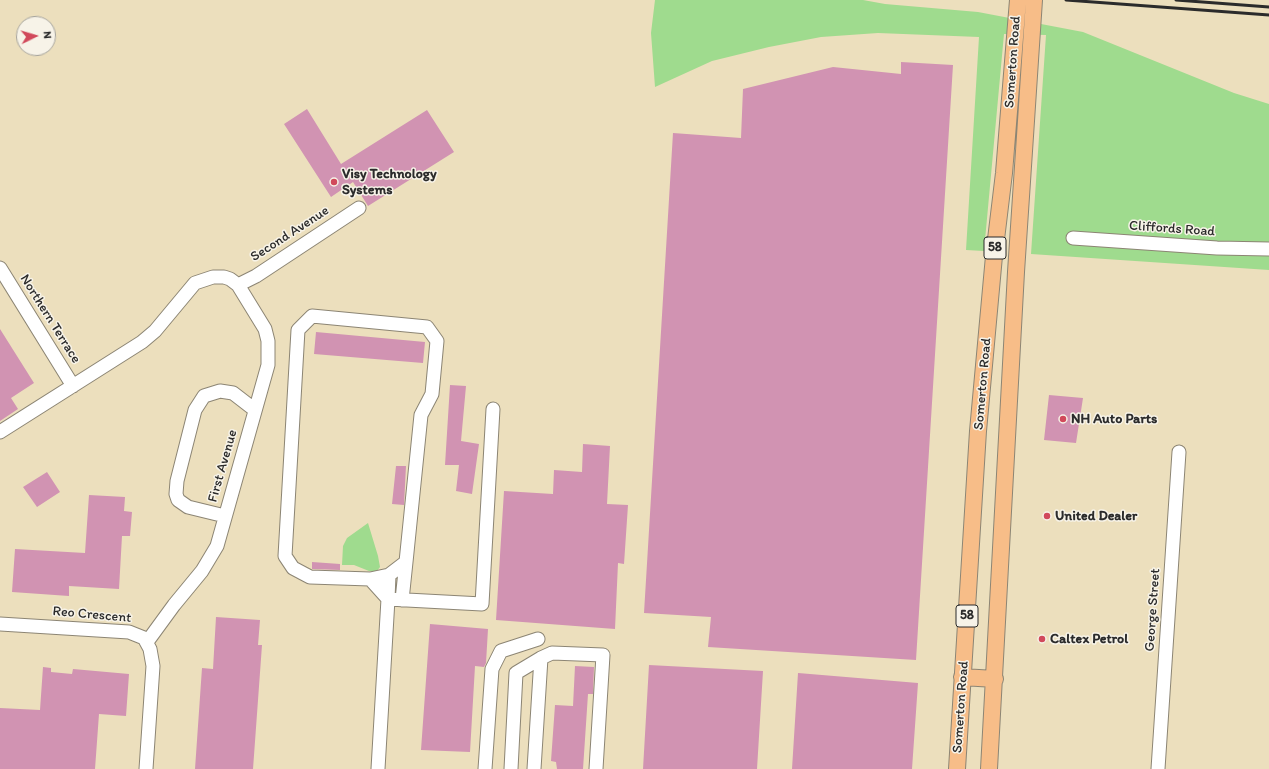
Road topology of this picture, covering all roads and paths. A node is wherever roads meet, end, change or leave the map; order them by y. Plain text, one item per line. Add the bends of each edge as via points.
1 (1018, 0) edge
2 (1034, 0) edge
3 (359, 208) dead end
4 (1073, 238) dead end
5 (1269, 249) edge
6 (0, 268) edge
7 (238, 285) junction
8 (73, 386) junction
9 (493, 409) dead end
10 (256, 410) junction
11 (0, 432) edge
12 (1179, 452) dead end
13 (225, 516) junction
14 (406, 562) junction
15 (389, 575) junction
16 (370, 579) junction
17 (388, 599) junction
18 (402, 600) junction
19 (0, 624) edge
20 (538, 639) dead end
21 (147, 642) junction
22 (541, 658) junction
23 (962, 677) junction
24 (995, 679) junction
25 (146, 769) edge
26 (378, 769) edge
27 (485, 769) edge
28 (511, 769) edge
29 (534, 769) edge
30 (596, 769) edge
31 (957, 769) edge
32 (989, 769) edge
33 (1158, 769) edge

1 - 23 main road, Somerton Road / 58 via 1005,166 978,432
2 - 24 main road, Somerton Road / 58 via 1007,424
3 - 7 street, Second Avenue via 256,276
4 - 5 street, Cliffords Road
6 - 8 street, Northern Terrace
7 - 8 street via 224,277 214,277 195,283 156,331
7 - 10 street, First Avenue via 257,314 268,341 268,365
8 - 11 street
9 - 18 street via 482,604
10 - 13 street, First Avenue
10 - 13 street via 233,393 220,391 204,396 195,410 176,494 178,500 188,507
12 - 33 street, George Street
13 - 21 street, First Avenue via 217,546 210,559
14 - 15 street
14 - 16 street via 421,415 432,394 437,341 427,327 312,316 298,330 285,556 293,568 310,577
14 - 18 street
15 - 16 street
15 - 17 street
16 - 17 street
17 - 18 street
17 - 26 street
19 - 21 street, Reo Crescent via 129,632 138,634
20 - 27 street via 501,650 492,669
21 - 25 street via 153,666
22 - 28 street via 516,673
22 - 29 street
22 - 30 street via 552,653 603,656
23 - 24 main road
23 - 31 main road, Somerton Road / 58
24 - 32 main road, Somerton Road / 58

